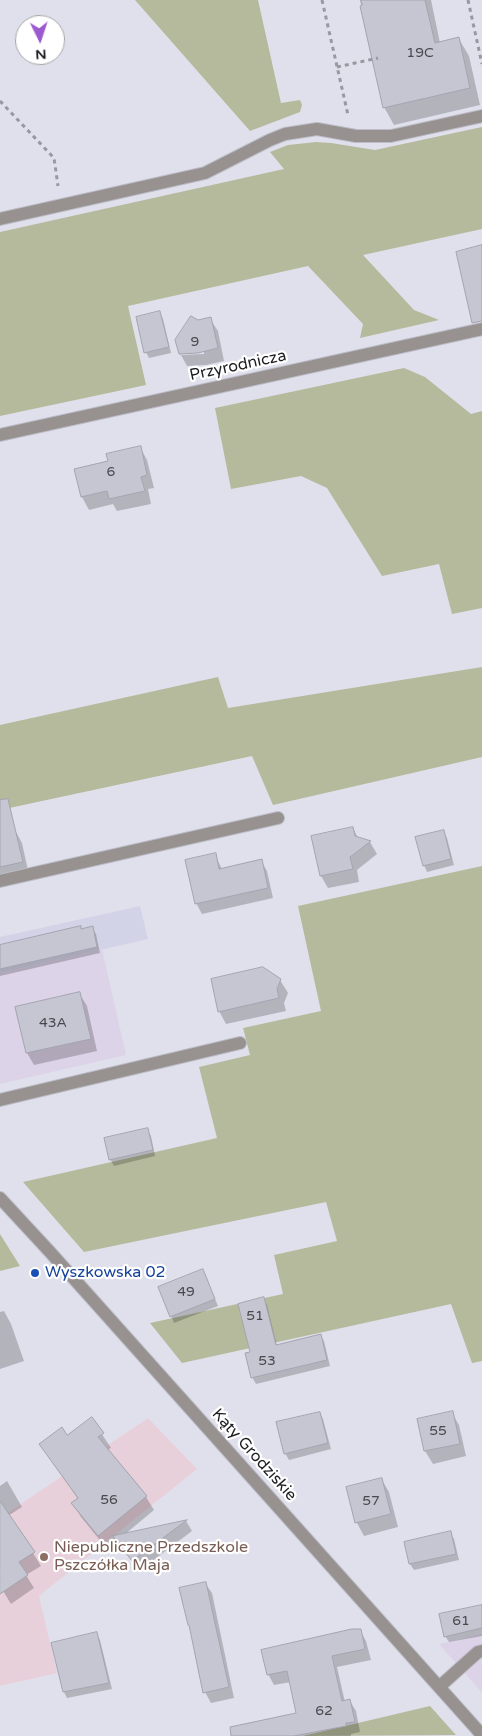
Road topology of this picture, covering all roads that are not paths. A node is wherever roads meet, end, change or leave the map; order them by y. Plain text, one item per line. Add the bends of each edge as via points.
1 (482, 116) edge
2 (0, 219) edge
3 (482, 329) edge
4 (0, 435) edge
5 (278, 818) dead end
6 (0, 881) edge
7 (240, 1043) dead end
8 (0, 1100) edge
9 (0, 1198) edge
10 (482, 1651) edge
11 (439, 1687) junction
12 (482, 1735) edge

1 - 2 street via 391,136 356,136 317,129 285,134 205,173
3 - 4 street, Przyrodnicza
5 - 6 street
7 - 8 street
9 - 11 street, Kąty Grodziskie
10 - 11 street
11 - 12 street, Kąty Grodziskie

